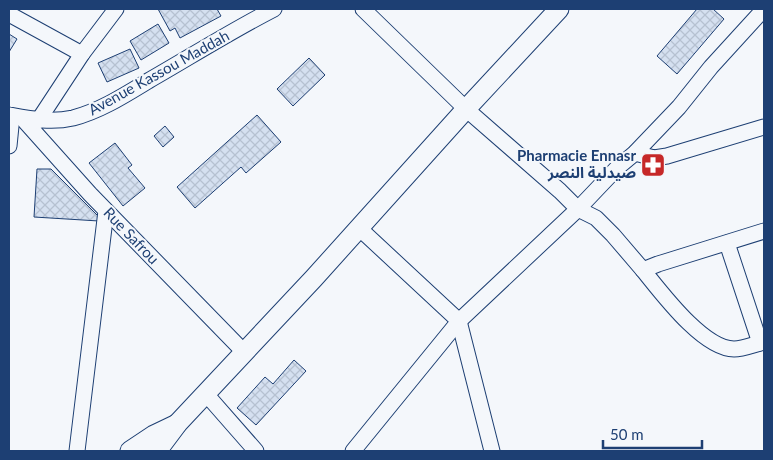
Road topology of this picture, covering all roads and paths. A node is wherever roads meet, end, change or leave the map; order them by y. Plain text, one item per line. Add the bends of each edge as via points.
1 (116, 9) edge
2 (274, 9) edge
3 (363, 9) edge
4 (559, 9) edge
5 (764, 9) edge
6 (9, 14) edge
7 (82, 54) junction
8 (466, 109) junction
9 (14, 116) edge
10 (38, 121) junction
11 (764, 128) edge
12 (9, 146) edge
13 (635, 154) junction
14 (578, 209) junction
15 (106, 211) junction
16 (359, 228) junction
17 (764, 231) edge
18 (727, 242) junction
19 (643, 270) junction
20 (459, 321) junction
21 (762, 342) edge
22 (244, 352) junction
23 (206, 394) junction
24 (178, 423) junction
25 (77, 451) edge
26 (130, 451) edge
27 (156, 451) edge
28 (256, 451) edge
29 (353, 451) edge
30 (492, 451) edge

1 - 7 street
2 - 10 street, Avenue Kassou Maddah via 106,105 73,118
3 - 8 street
4 - 8 main road
5 - 13 street
6 - 7 street
7 - 10 street
8 - 14 street
8 - 16 main road
9 - 10 street, Avenue Kassou Maddah
9 - 12 street
9 - 15 street, Rue Safrou
11 - 13 street via 668,156 654,158
13 - 14 street
14 - 19 street via 596,218
14 - 20 street
15 - 22 street, Rue Safrou
15 - 25 street
16 - 20 street
16 - 22 main road
17 - 18 street
18 - 19 street
18 - 21 street
19 - 21 street via 706,338 734,349
20 - 29 street
20 - 30 street
22 - 23 main road
23 - 24 main road
23 - 28 street
24 - 26 main road
24 - 27 main road

